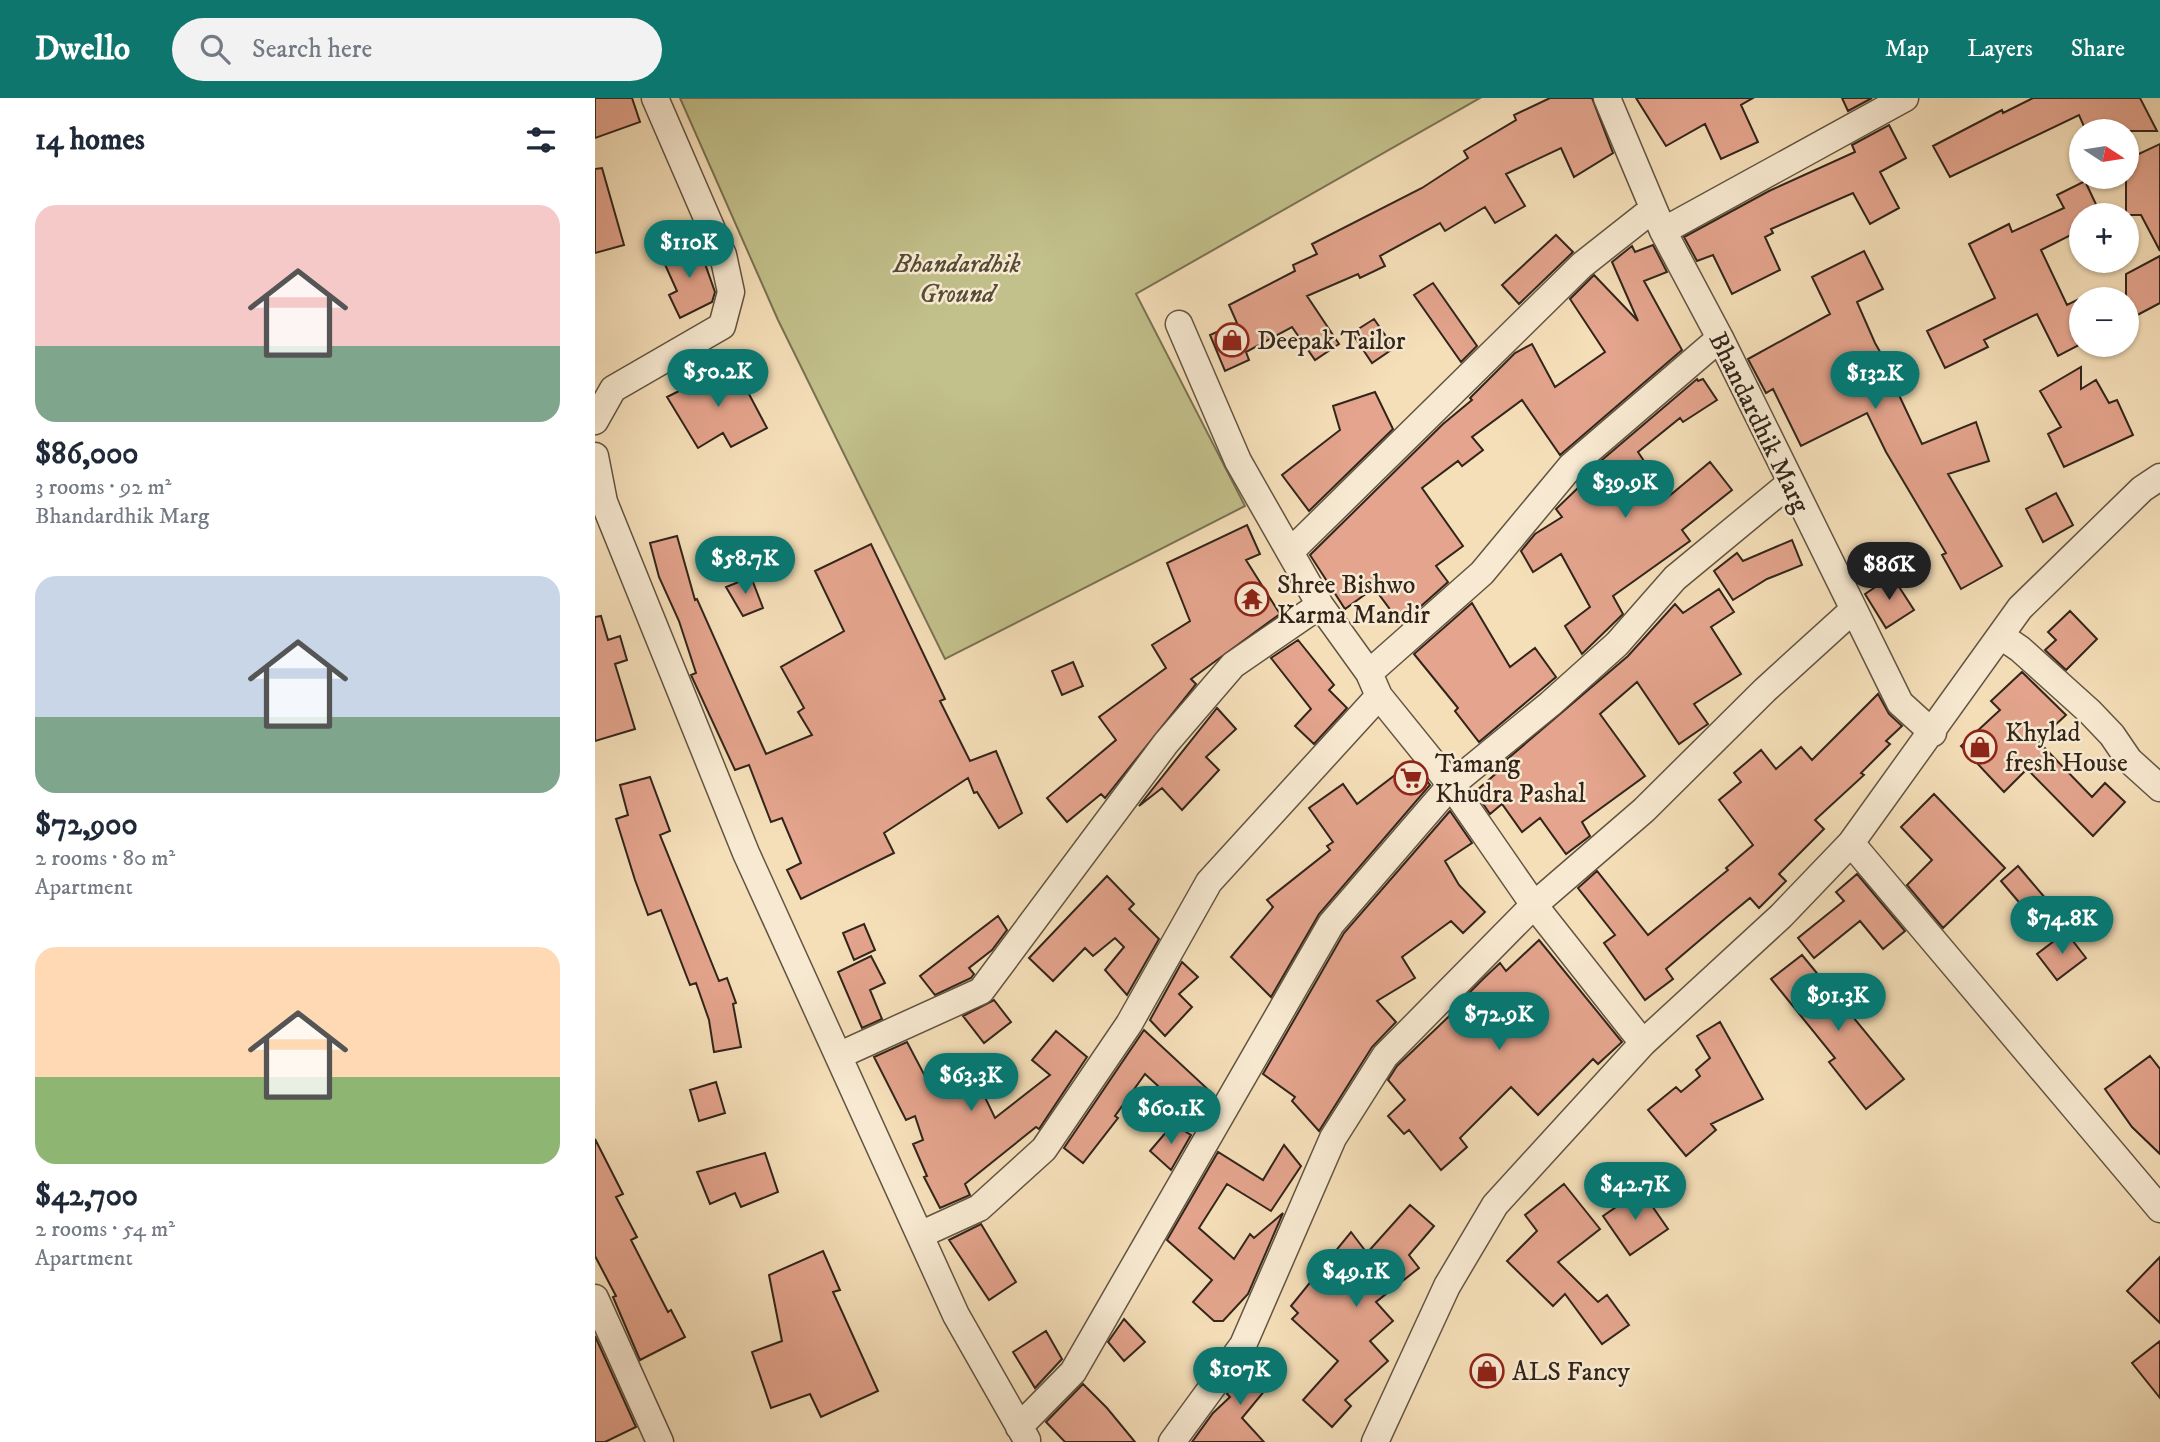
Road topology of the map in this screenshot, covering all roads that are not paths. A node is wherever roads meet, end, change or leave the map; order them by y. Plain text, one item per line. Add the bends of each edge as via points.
1 (655, 98) edge
2 (1607, 98) edge
3 (1905, 98) edge
4 (1658, 220) junction
5 (1179, 324) dead end
6 (1720, 338) junction
7 (595, 421) edge
8 (595, 456) edge
9 (2160, 477) edge
10 (1790, 483) junction
11 (1290, 552) junction
12 (1320, 605) junction
13 (1853, 610) junction
14 (2001, 636) junction
15 (1374, 685) junction
16 (1933, 733) junction
17 (1451, 785) junction
18 (2160, 788) edge
19 (1851, 843) junction
20 (1534, 905) junction
21 (1643, 1043) junction
22 (840, 1055) junction
23 (2160, 1209) edge
24 (922, 1234) junction
25 (595, 1298) edge
26 (1023, 1434) edge
27 (660, 1442) edge
28 (1172, 1442) edge
29 (1375, 1442) edge

1 - 7 street via 723,255 731,292 722,326 613,389
2 - 4 street, Bhandardhik Marg
3 - 4 street
4 - 6 street, Bhandardhik Marg
4 - 11 street via 1582,265
5 - 11 street via 1238,461
6 - 10 street, Bhandardhik Marg
6 - 15 street via 1571,466 1482,573
8 - 22 street via 604,502 746,853
9 - 14 street via 2029,599
10 - 13 street, Bhandardhik Marg
10 - 17 street via 1675,578 1617,644
11 - 12 street
12 - 15 street
12 - 22 street via 1233,665 1166,743 981,992
13 - 16 street, Bhandardhik Marg via 1900,703
13 - 20 street via 1644,810
14 - 16 street
14 - 18 street via 2090,712 2129,760
15 - 17 street
15 - 24 street via 1209,881 1129,1024 1044,1149 979,1208
16 - 19 street
17 - 20 street
17 - 26 street via 1331,924 1073,1372
19 - 21 street via 1781,916
19 - 23 street
20 - 21 street
20 - 28 street via 1385,1056 1333,1138 1243,1345
21 - 29 street via 1495,1205 1447,1286
22 - 24 street
24 - 26 street via 956,1315
25 - 27 street

